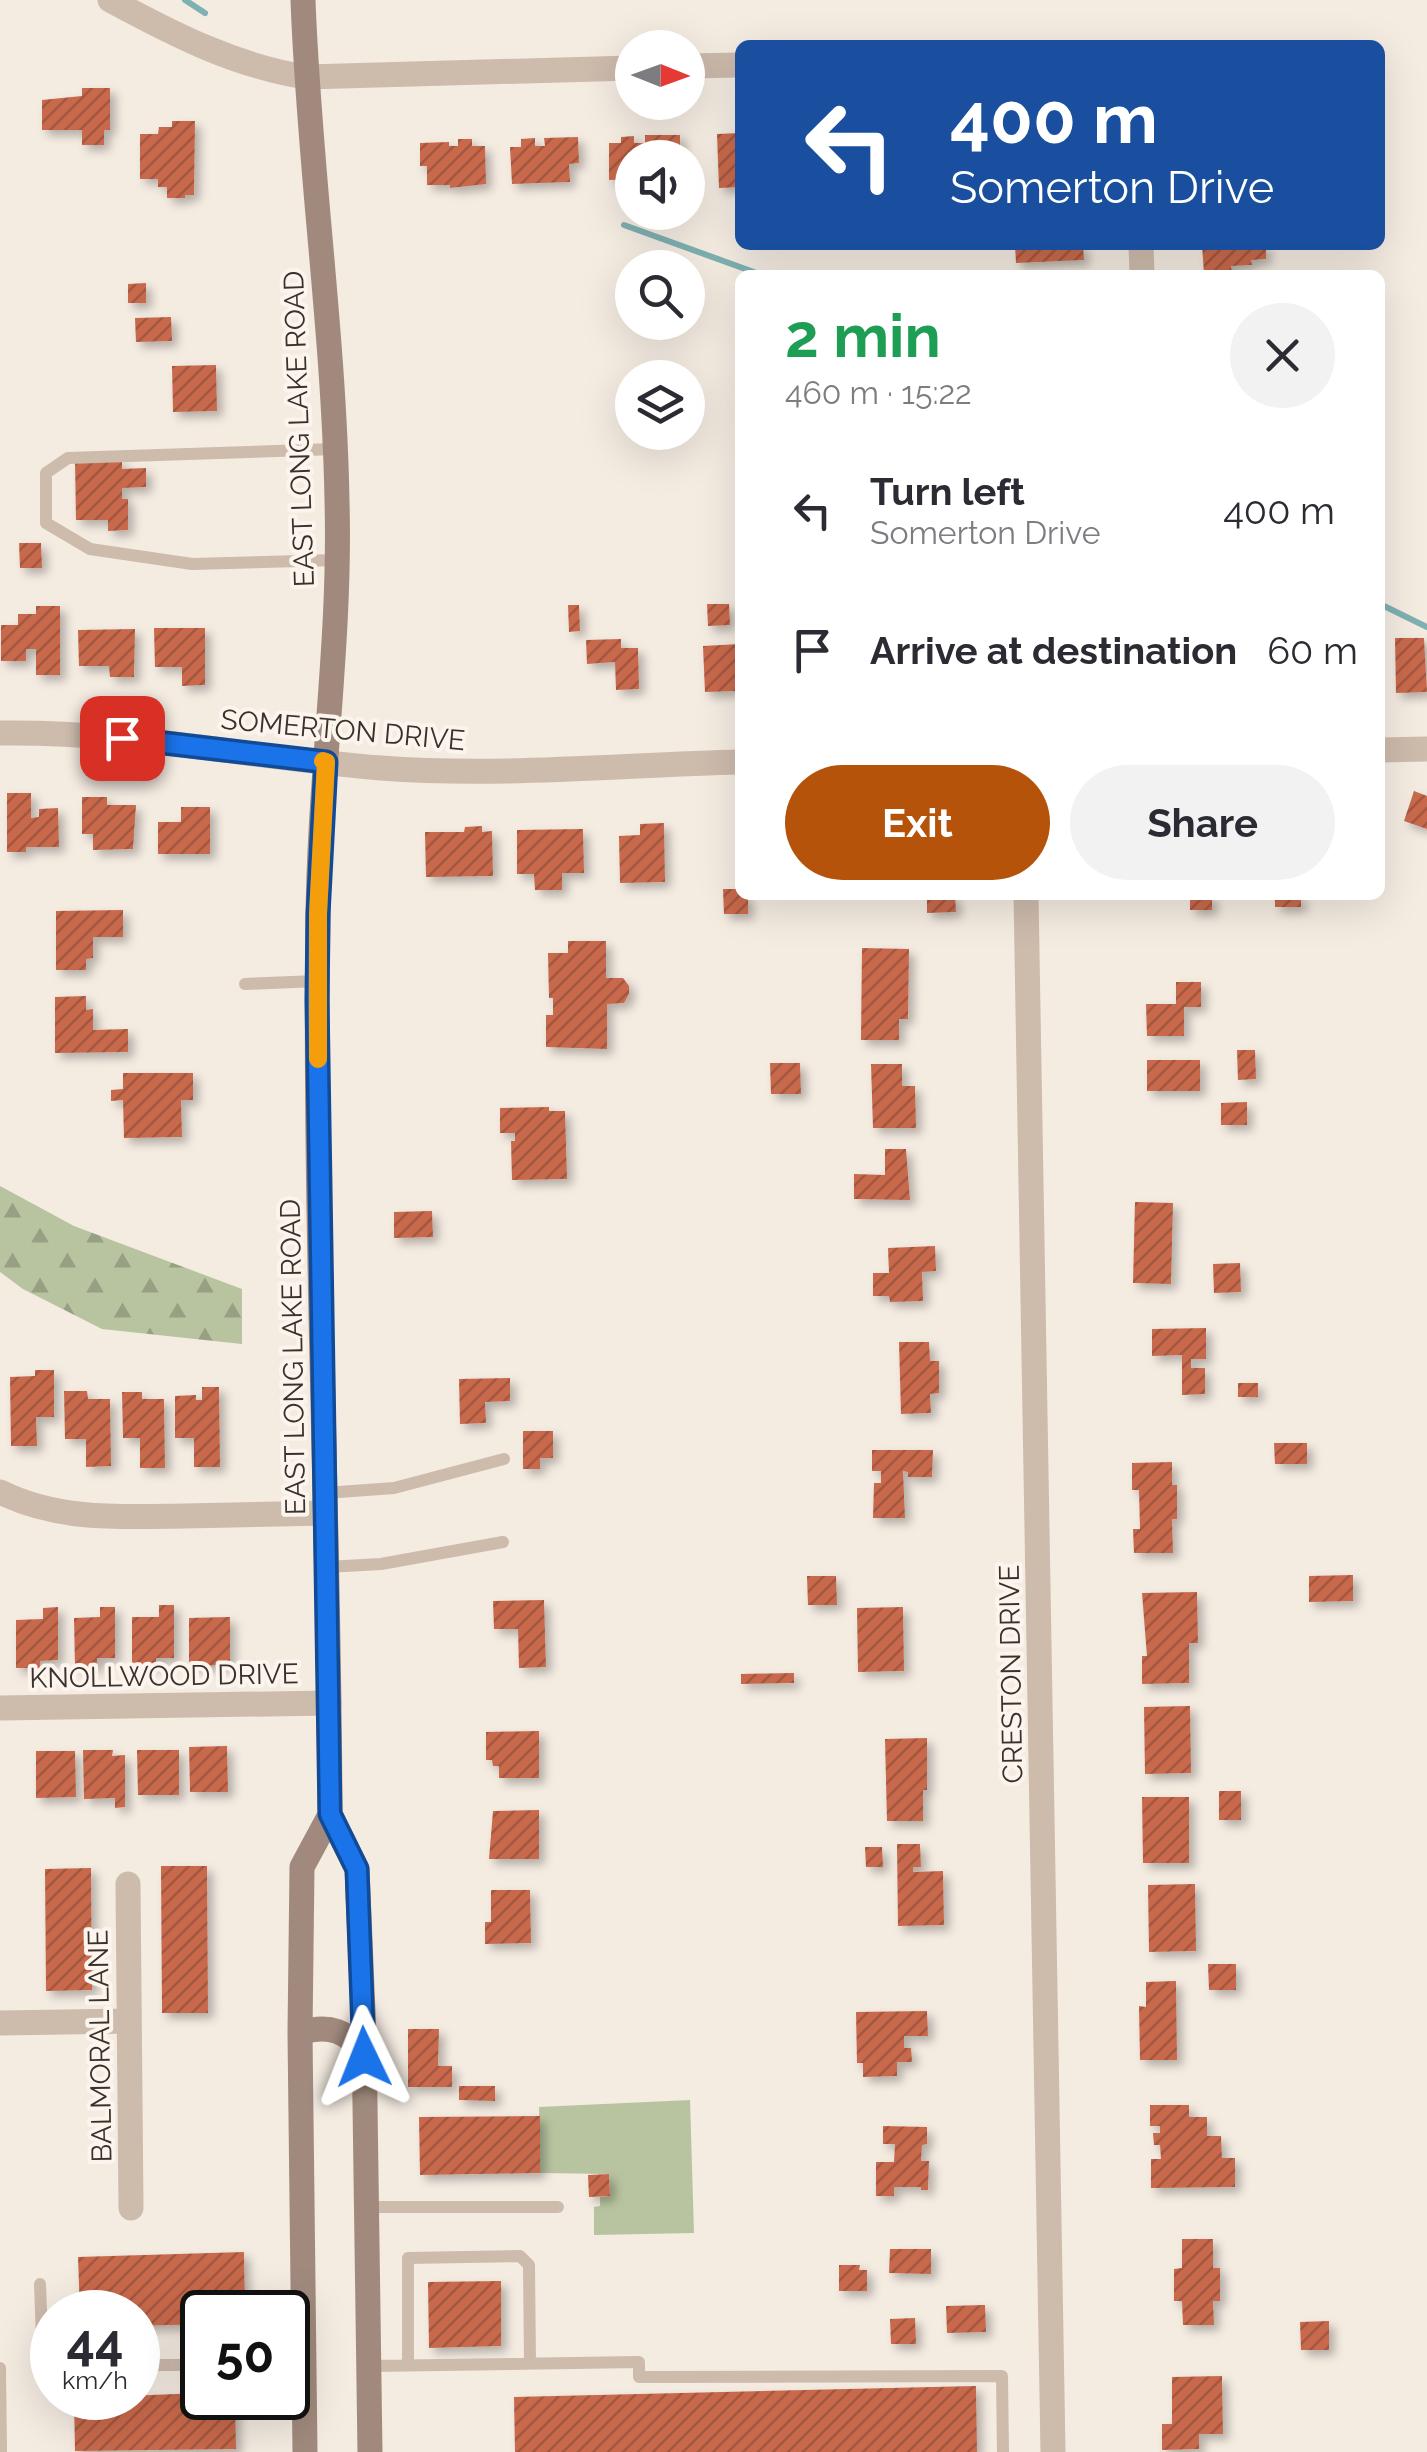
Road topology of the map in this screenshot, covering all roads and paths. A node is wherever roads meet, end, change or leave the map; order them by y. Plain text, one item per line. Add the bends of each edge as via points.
1 (110, 0) edge
2 (303, 0) edge
3 (735, 65) edge
4 (705, 66) edge
5 (615, 69) edge
6 (306, 76) junction
7 (336, 449) junction
8 (337, 560) junction
9 (0, 733) edge
10 (1427, 749) edge
11 (1385, 750) edge
12 (326, 762) junction
13 (735, 762) edge
14 (1026, 900) edge
15 (318, 981) junction
16 (246, 984) dead end
17 (504, 1459) dead end
18 (0, 1492) edge
19 (325, 1503) junction
20 (503, 1542) dead end
21 (326, 1567) junction
22 (329, 1703) junction
23 (0, 1708) edge
24 (330, 1814) junction
25 (128, 1884) dead end
26 (130, 2021) junction
27 (0, 2022) edge
28 (300, 2034) junction
29 (364, 2057) junction
30 (558, 2206) dead end
31 (366, 2207) junction
32 (131, 2208) dead end
33 (40, 2284) dead end
34 (40, 2290) edge
35 (297, 2290) edge
36 (530, 2363) junction
37 (408, 2364) junction
38 (369, 2366) junction
39 (0, 2368) edge
40 (302, 2420) edge
41 (1, 2452) edge
42 (306, 2452) edge
43 (370, 2452) edge
44 (1003, 2452) edge
45 (1053, 2452) edge

1 - 6 street via 237,60
2 - 6 main road, EAST LONG LAKE ROAD
3 - 4 street
5 - 6 street
6 - 7 main road, EAST LONG LAKE ROAD
7 - 8 main road, EAST LONG LAKE ROAD
7 - 8 lane via 68,458 46,474 46,524 90,549 192,564
8 - 12 main road, EAST LONG LAKE ROAD
9 - 12 street, SOMERTON DRIVE via 122,738
10 - 11 street
12 - 13 street, SOMERTON DRIVE via 470,772
12 - 15 main road, EAST LONG LAKE ROAD
14 - 45 street, CRESTON DRIVE
15 - 16 lane
15 - 19 main road, EAST LONG LAKE ROAD
17 - 19 lane
18 - 19 street via 70,1514 110,1517
19 - 21 main road, EAST LONG LAKE ROAD
20 - 21 lane
21 - 22 main road, EAST LONG LAKE ROAD
22 - 23 street, KNOLLWOOD DRIVE
22 - 24 main road, EAST LONG LAKE ROAD
24 - 28 main road, EAST LONG LAKE ROAD via 302,1867
24 - 29 main road, EAST LONG LAKE ROAD via 357,1869
25 - 26 street, BALMORAL LANE
26 - 27 street
26 - 32 street, BALMORAL LANE
28 - 29 main road via 319,2028 341,2032
28 - 35 main road, EAST LONG LAKE ROAD
29 - 31 main road, EAST LONG LAKE ROAD
30 - 31 lane
31 - 38 main road, EAST LONG LAKE ROAD
33 - 34 lane
36 - 37 lane
36 - 37 lane via 529,2265 520,2256 408,2258
36 - 44 lane via 638,2362 639,2377 1002,2376
37 - 38 lane
38 - 43 main road, EAST LONG LAKE ROAD
39 - 41 lane
40 - 42 main road, EAST LONG LAKE ROAD

